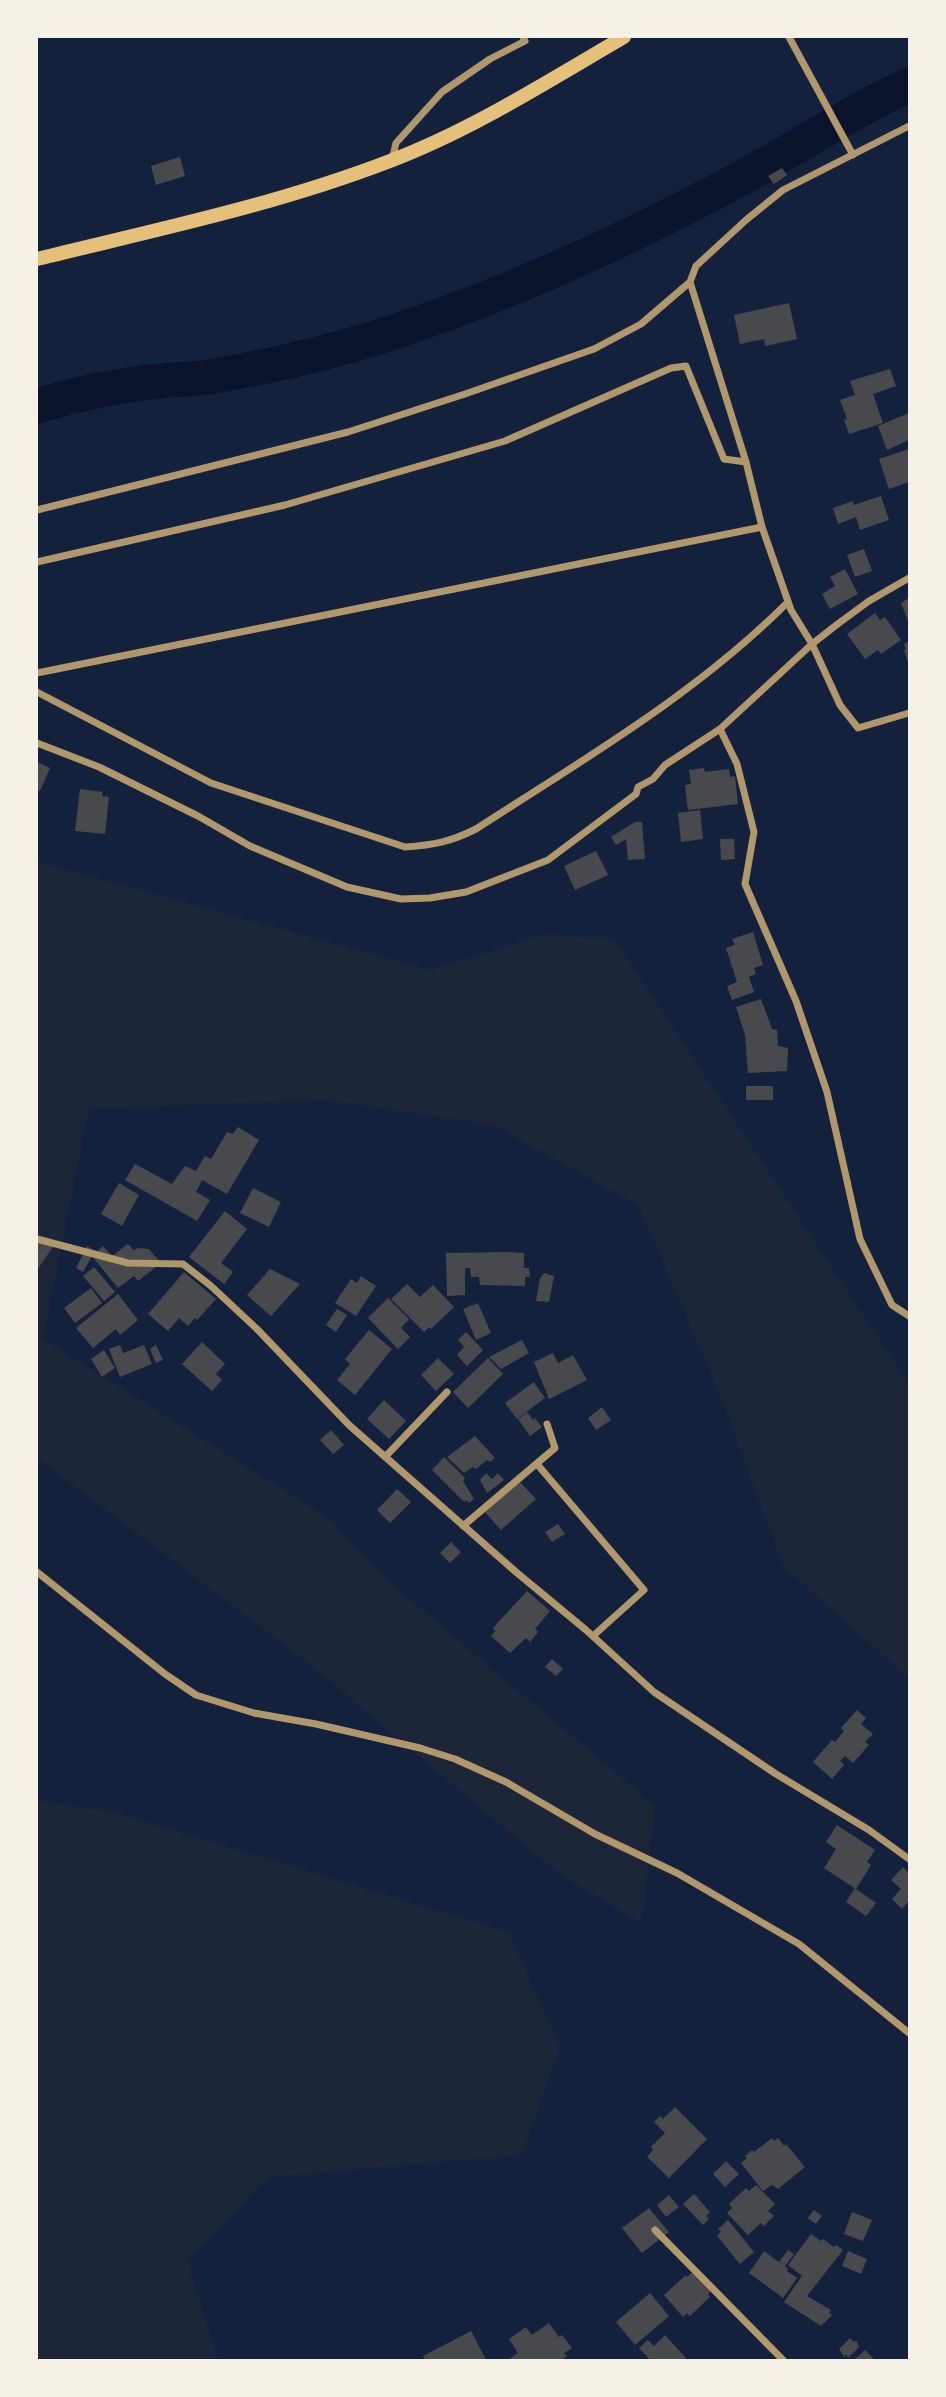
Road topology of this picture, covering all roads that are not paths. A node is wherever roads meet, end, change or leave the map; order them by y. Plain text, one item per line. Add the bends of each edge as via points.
1 (533, 37) edge
2 (624, 37) edge
3 (789, 37) edge
4 (524, 39) edge
5 (909, 126) edge
6 (853, 155) junction
7 (392, 161) junction
8 (37, 259) edge
9 (690, 282) junction
10 (746, 462) junction
11 (37, 510) edge
12 (762, 527) junction
13 (37, 562) edge
14 (909, 578) edge
15 (788, 603) junction
16 (812, 644) junction
17 (37, 673) edge
18 (37, 692) edge
19 (909, 713) edge
20 (720, 729) junction
21 (37, 743) edge
22 (37, 1240) edge
23 (909, 1316) edge
24 (447, 1392) dead end
25 (547, 1424) dead end
26 (385, 1457) junction
27 (537, 1464) junction
28 (463, 1526) junction
29 (37, 1572) edge
30 (593, 1636) junction
31 (909, 1859) edge
32 (909, 2034) edge
33 (655, 2230) dead end
34 (783, 2360) edge

1 - 4 street
2 - 7 main road via 487,117
3 - 6 street
4 - 7 street via 442,92 396,143
5 - 6 street
6 - 9 street via 783,191 696,266
7 - 8 main road via 303,192
9 - 10 street
9 - 11 street via 641,324 594,349 491,385 348,432
10 - 12 street
10 - 13 street via 724,459 685,366 671,368 505,441 285,505
12 - 15 street
12 - 17 street
14 - 16 street
15 - 16 street
15 - 18 street via 688,689 476,829 438,845 405,847 211,783
16 - 19 street via 840,705 858,727
16 - 20 street
20 - 21 street via 665,765 638,787 636,794 548,860 466,892 401,899 347,887 250,846 99,767
20 - 23 street via 737,764 754,832 745,884 796,1001 827,1093 860,1239 892,1306
22 - 26 street via 128,1264 183,1264 239,1312
24 - 26 street
25 - 27 street via 555,1448
26 - 28 street
27 - 28 street
27 - 30 street via 644,1590
28 - 30 street
29 - 32 street via 196,1695 254,1713 420,1748 506,1782 799,1944
30 - 31 street via 654,1692
33 - 34 street

